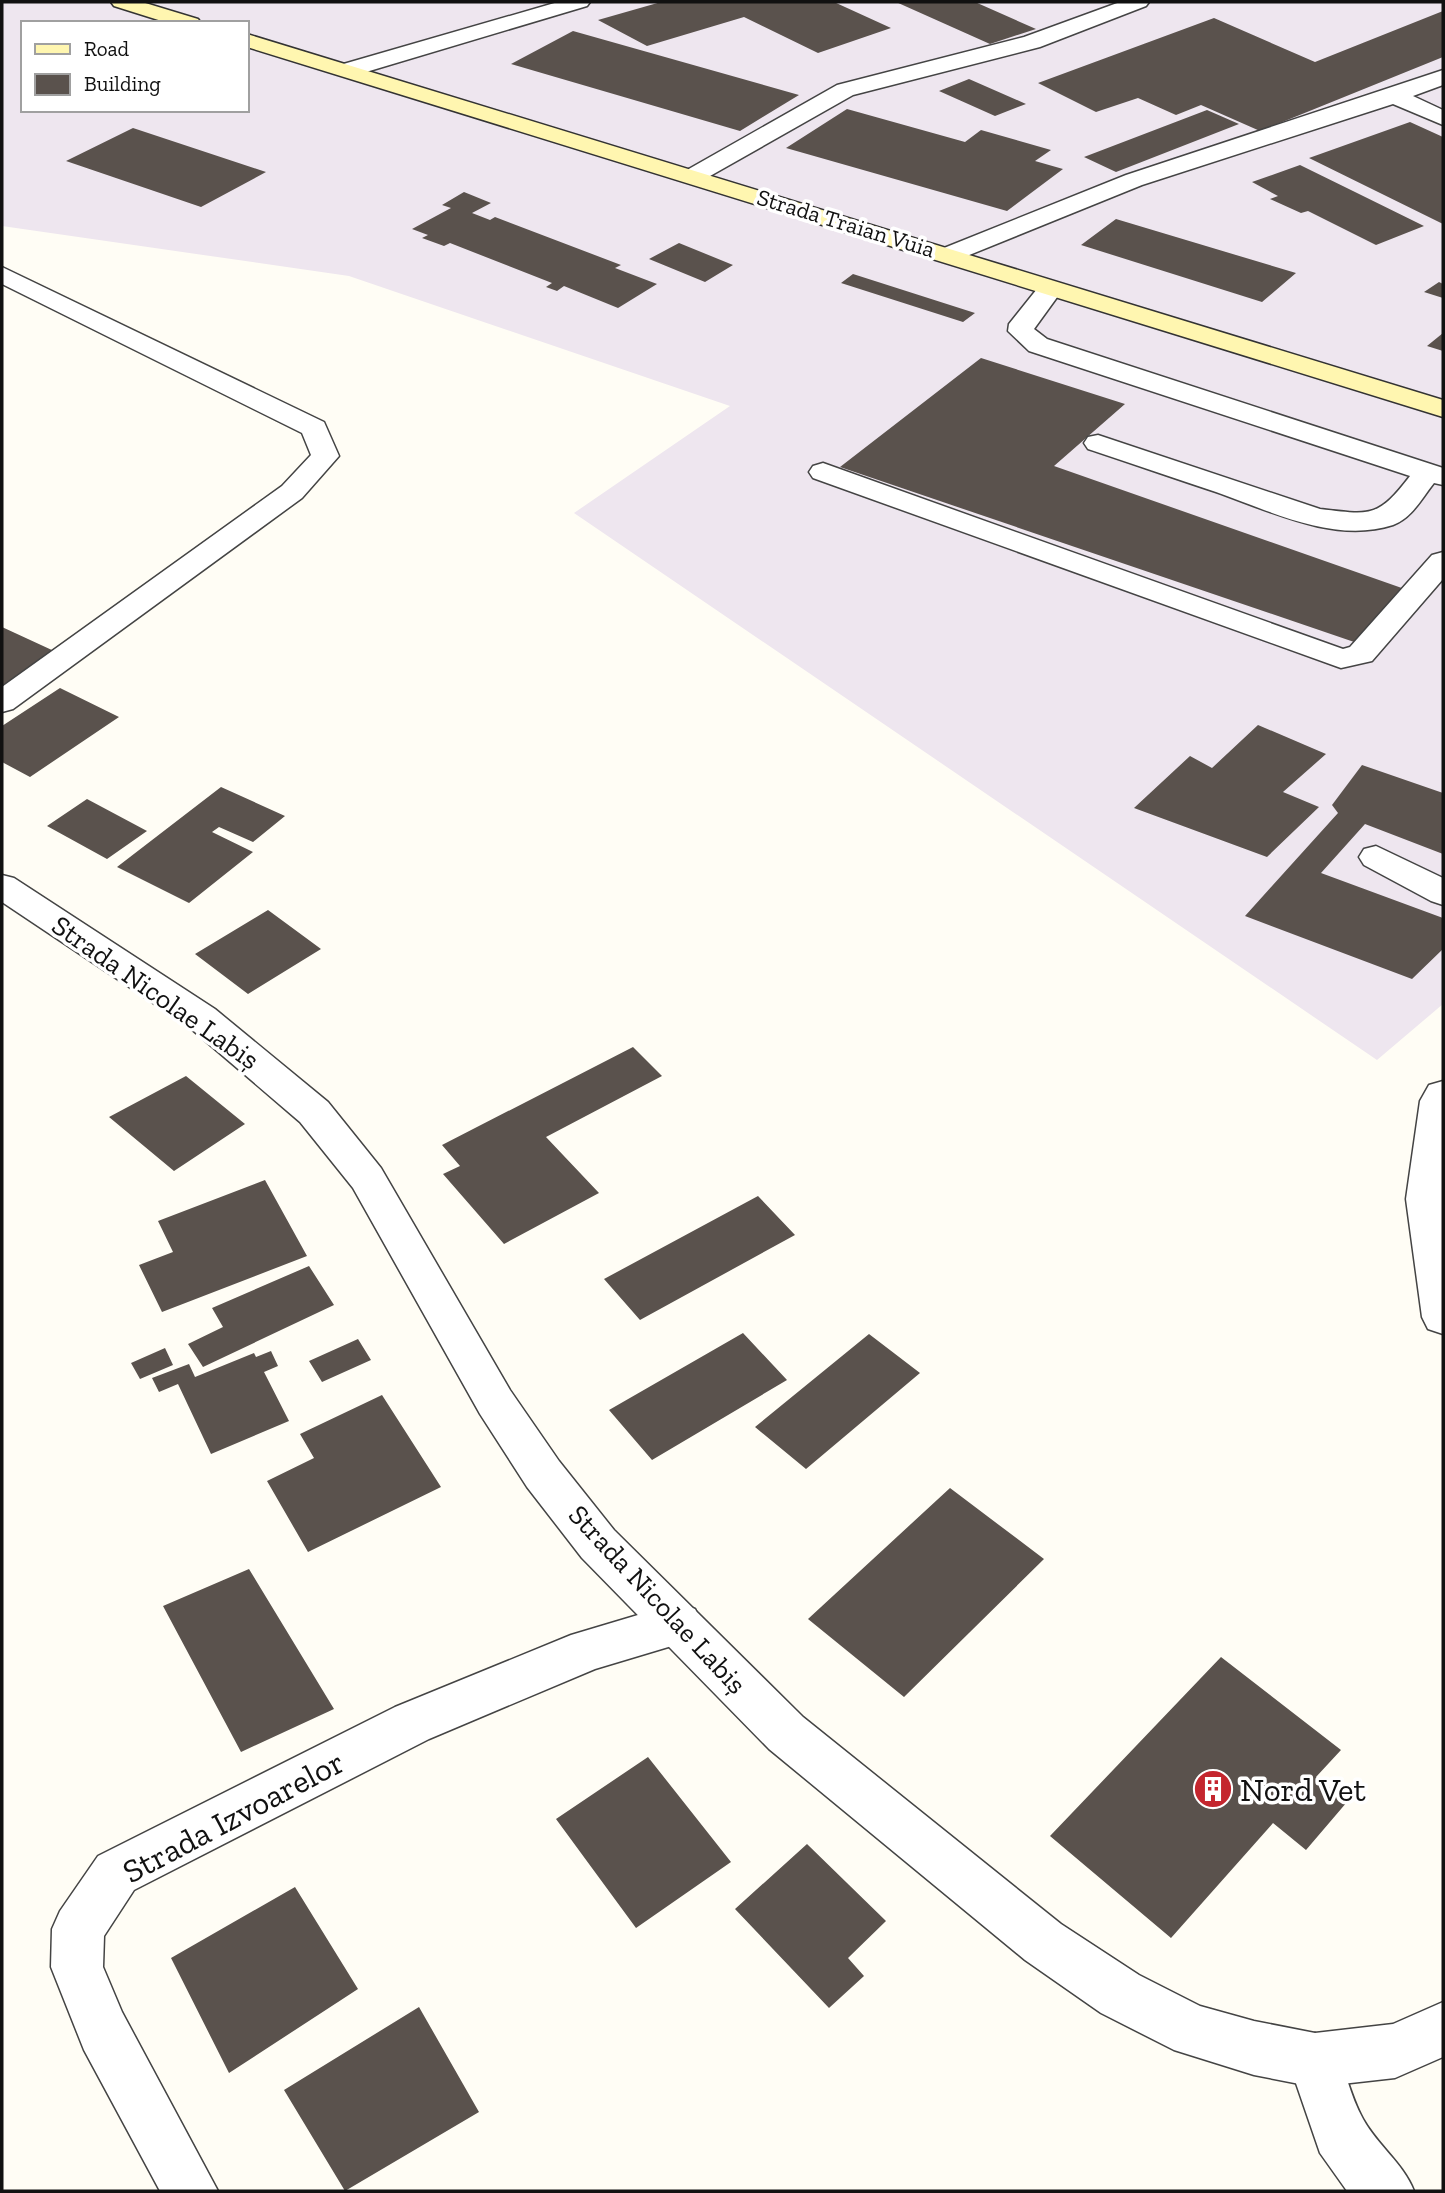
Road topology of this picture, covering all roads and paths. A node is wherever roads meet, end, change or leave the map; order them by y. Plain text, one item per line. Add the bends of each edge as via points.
1 (121, 2) edge
2 (580, 2) edge
3 (1139, 2) edge
4 (184, 21) edge
5 (248, 40) edge
6 (348, 70) junction
7 (1443, 77) edge
8 (1394, 96) junction
9 (1443, 118) edge
10 (695, 175) junction
11 (948, 255) junction
12 (2, 274) edge
13 (1050, 289) junction
14 (1443, 409) edge
15 (1098, 443) dead end
16 (823, 472) dead end
17 (1435, 474) edge
18 (1443, 561) edge
19 (2, 702) edge
20 (1376, 858) dead end
21 (2, 886) edge
22 (1443, 893) edge
23 (1443, 1095) edge
24 (1443, 1317) edge
25 (678, 1624) junction
26 (1443, 2029) edge
27 (1315, 2060) junction
28 (190, 2191) edge
29 (1386, 2191) edge

1 - 4 main road
2 - 6 street
3 - 10 street via 1032,42 845,90
5 - 6 main road, Strada Traian Vuia
6 - 10 main road, Strada Traian Vuia
7 - 8 street
8 - 9 street
8 - 11 street via 1134,180
10 - 11 main road, Strada Traian Vuia
11 - 13 main road, Strada Traian Vuia
12 - 19 street via 314,428 325,456 292,492
13 - 14 main road, Strada Traian Vuia
13 - 17 street via 1022,324 1027,339 1038,345
15 - 17 street via 1316,517 1341,520 1392,514
16 - 18 street via 1341,659 1361,654
20 - 22 street
21 - 25 street, Strada Nicolae Labiș via 202,1018 314,1112 367,1178 495,1402 543,1474 597,1544
23 - 24 street via 1426,1199
25 - 27 street, Strada Nicolae Labiș via 786,1733 1043,1942 1119,1994 1193,2031
25 - 28 street, Strada Izvoarelor via 588,1650 412,1723 116,1873 78,1929 76,1967 103,2031
26 - 27 street, Strada Nicolae Labiș via 1395,2051
27 - 29 street via 1340,2133

